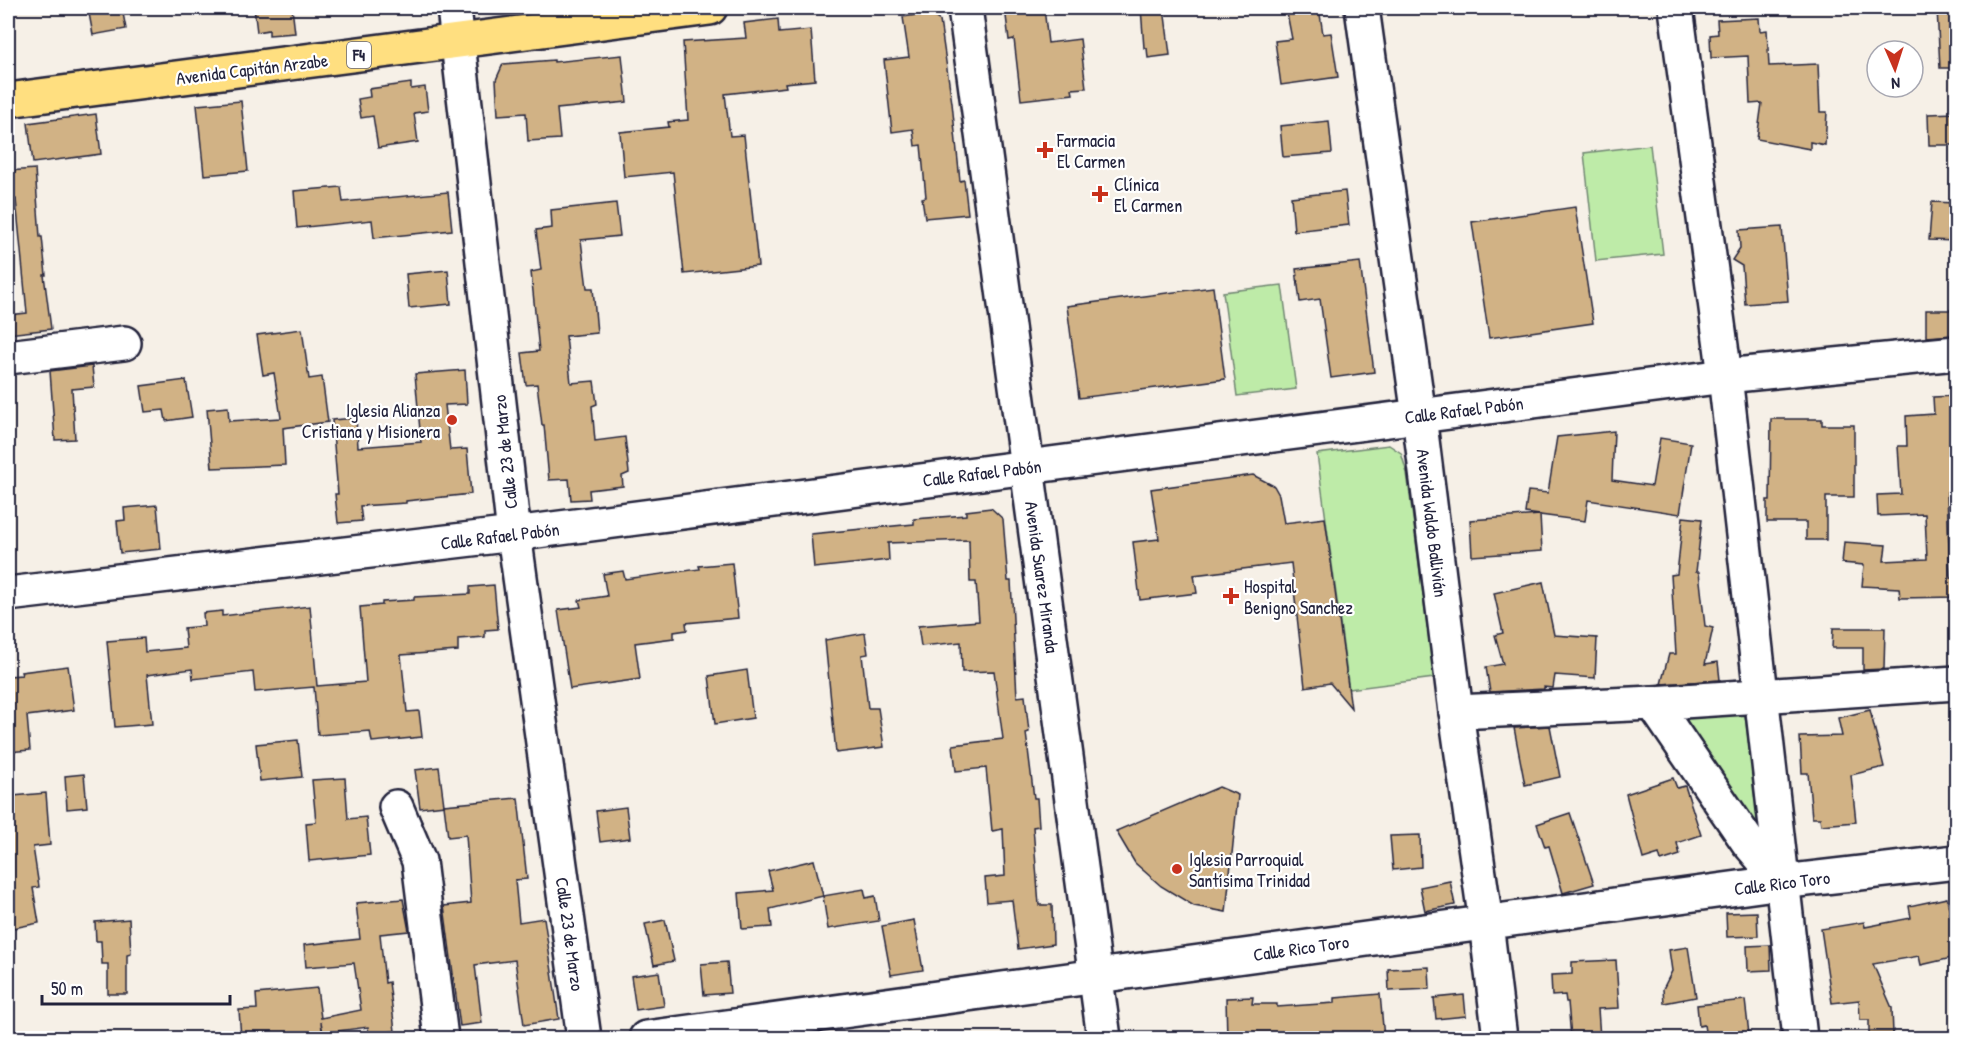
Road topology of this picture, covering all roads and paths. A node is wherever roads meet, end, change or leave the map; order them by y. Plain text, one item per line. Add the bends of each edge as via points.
1 (454, 8) edge
2 (710, 8) edge
3 (965, 8) edge
4 (1362, 8) edge
5 (1676, 8) edge
6 (459, 42) junction
7 (8, 100) edge
8 (124, 343) dead end
9 (1956, 353) edge
10 (8, 357) edge
11 (1725, 376) junction
12 (1419, 416) junction
13 (1027, 467) junction
14 (514, 534) junction
15 (8, 594) edge
16 (1956, 683) edge
17 (1762, 696) junction
18 (1653, 703) junction
19 (1456, 712) junction
20 (396, 807) dead end
21 (1956, 862) edge
22 (1782, 882) junction
23 (1486, 923) junction
24 (1096, 976) junction
25 (441, 1038) edge
26 (584, 1038) edge
27 (646, 1038) edge
28 (1104, 1038) edge
29 (1500, 1038) edge
30 (1800, 1038) edge

1 - 6 street, Calle 23 de Marzo
2 - 6 highway, Avenida Capitán Arzabe / F4
3 - 13 street, Avenida Suarez Miranda
4 - 12 street, Avenida Waldo Ballivián
5 - 11 street
6 - 7 highway, Avenida Capitán Arzabe / F4
6 - 14 street, Calle 23 de Marzo
8 - 10 street
9 - 11 street, Calle Rafael Pabón
11 - 12 street, Calle Rafael Pabón
11 - 17 street
12 - 13 street, Calle Rafael Pabón
12 - 19 street, Avenida Waldo Ballivián
13 - 14 street, Calle Rafael Pabón
13 - 24 street, Avenida Suarez Miranda
14 - 15 street, Calle Rafael Pabón
14 - 26 street, Calle 23 de Marzo
16 - 17 street
17 - 18 street
17 - 22 street
18 - 19 street
18 - 22 street via 1748,842
19 - 23 street, Avenida Waldo Ballivián
20 - 25 street via 419,861
21 - 22 street, Calle Rico Toro
22 - 23 street, Calle Rico Toro
22 - 30 street
23 - 24 street, Calle Rico Toro
23 - 29 street, Avenida Waldo Ballivián
24 - 27 street, Calle Rico Toro
24 - 28 street, Avenida Suarez Miranda

